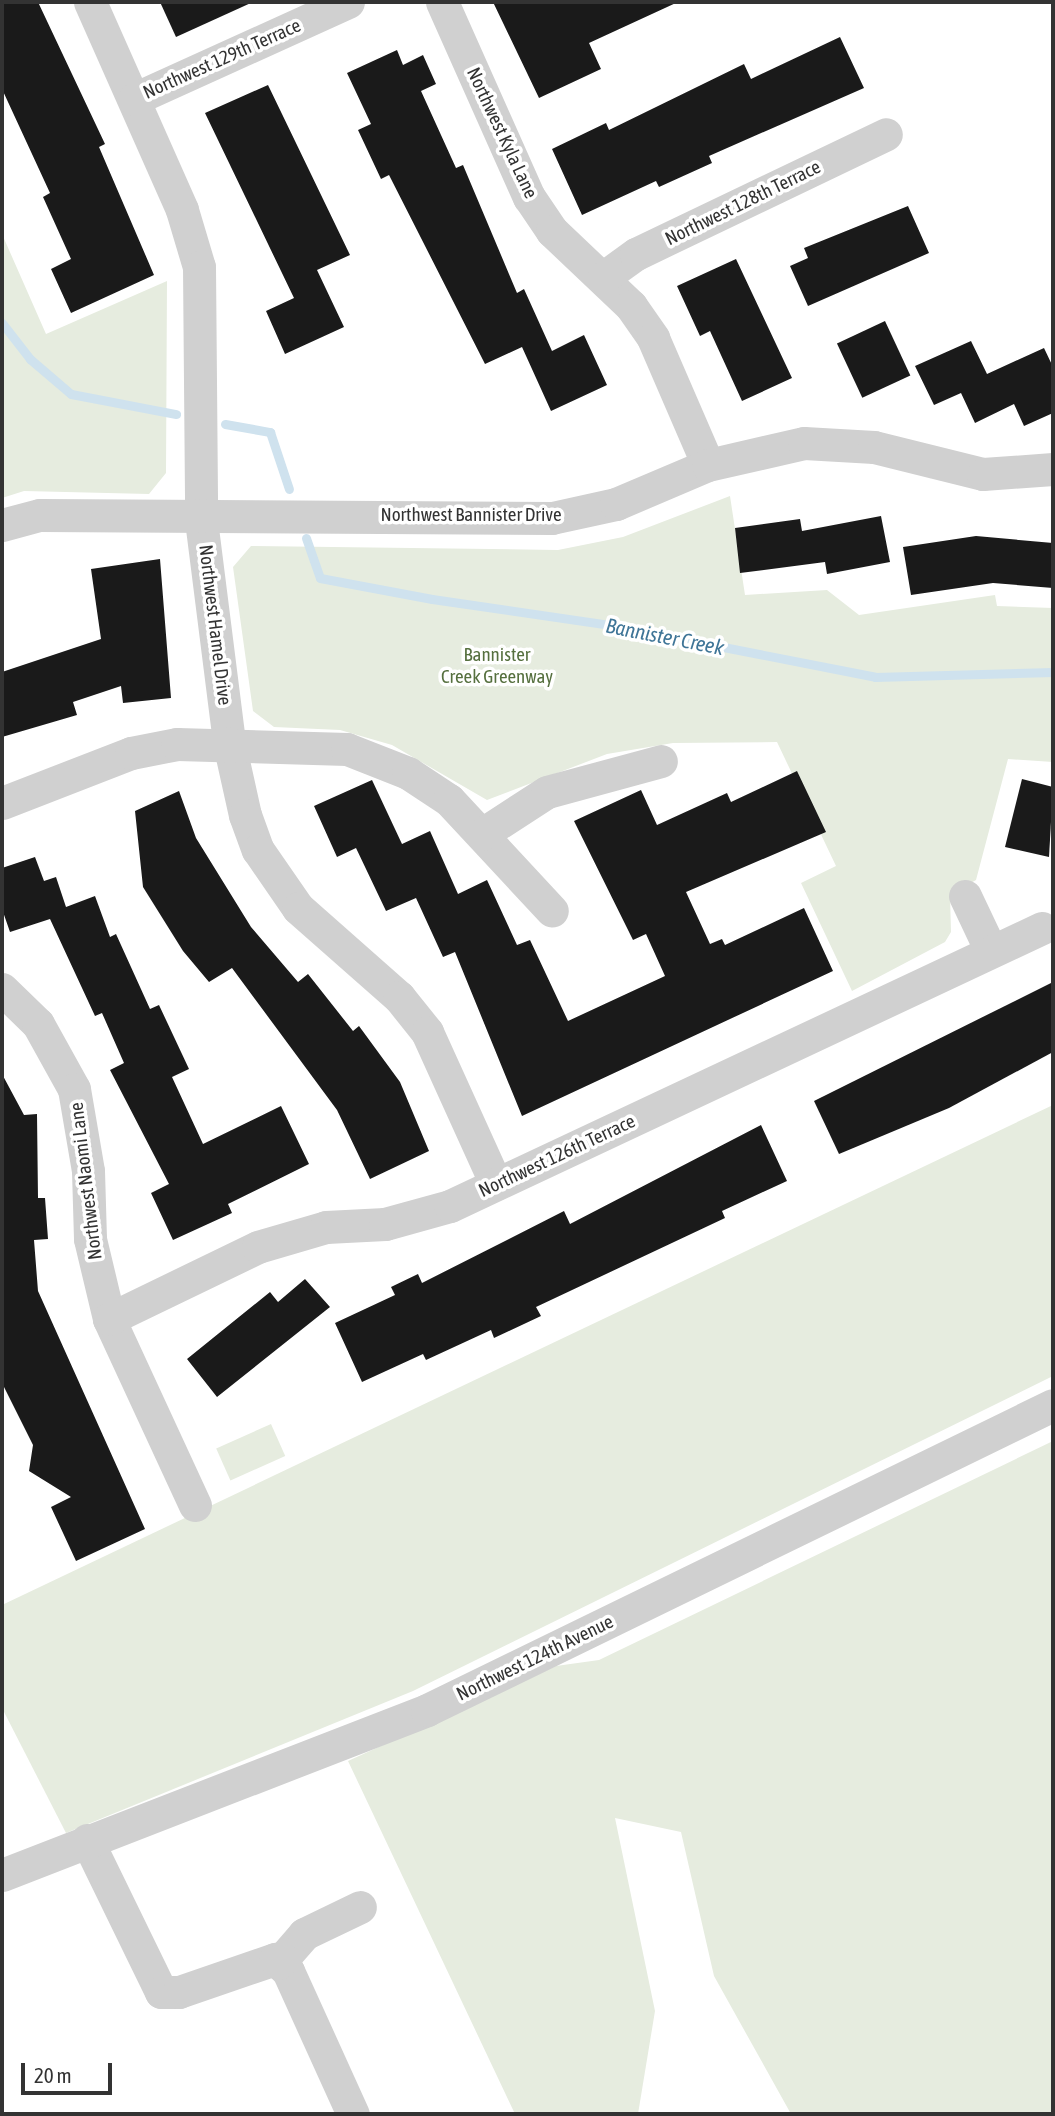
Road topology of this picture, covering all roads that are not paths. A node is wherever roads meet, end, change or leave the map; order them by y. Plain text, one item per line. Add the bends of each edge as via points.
1 (90, 2) edge
2 (348, 2) edge
3 (442, 2) edge
4 (134, 99) junction
5 (886, 134) dead end
6 (604, 277) junction
7 (708, 465) junction
8 (1053, 469) edge
9 (201, 520) junction
10 (2, 526) edge
11 (229, 743) junction
12 (661, 761) dead end
13 (2, 803) edge
14 (482, 834) junction
15 (965, 896) dead end
16 (552, 911) dead end
17 (1042, 928) dead end
18 (992, 951) junction
19 (2, 989) edge
20 (496, 1184) junction
21 (108, 1319) junction
22 (1053, 1405) edge
23 (195, 1505) dead end
24 (87, 1840) junction
25 (2, 1875) edge
26 (360, 1907) dead end
27 (279, 1963) junction
28 (353, 2114) edge

1 - 4 street, Northwest Hamel Drive
2 - 4 street, Northwest 129th Terrace
3 - 6 street, Northwest Kyla Lane via 530,197 552,231
4 - 9 street, Northwest Hamel Drive via 199,267
5 - 6 street, Northwest 128th Terrace via 636,254
6 - 7 street, Northwest Kyla Lane via 653,338
7 - 8 street, Northwest Bannister Drive via 772,448 837,443 983,474
7 - 9 street, Northwest Bannister Drive via 616,504 552,518 271,513
9 - 10 street, Northwest Bannister Drive via 40,515
9 - 11 street, Northwest Hamel Drive
11 - 13 street via 131,753
11 - 14 street via 347,749 408,773 449,800
11 - 20 street, Northwest Hamel Drive via 258,850 298,908 399,997 427,1032
12 - 14 street via 547,792
14 - 16 street
15 - 18 street
17 - 18 street, Northwest 126th Terrace
18 - 20 street, Northwest 126th Terrace
19 - 21 street, Northwest Naomi Lane via 38,1024 74,1088 88,1171 90,1239
20 - 21 street, Northwest 126th Terrace via 422,1216 326,1227 258,1247
21 - 23 street, Northwest Naomi Lane
22 - 24 street, Northwest 124th Avenue via 427,1710
24 - 25 street, Northwest 124th Avenue
24 - 27 street via 160,1992 179,1992 260,1959
26 - 27 street via 304,1934
27 - 28 street

